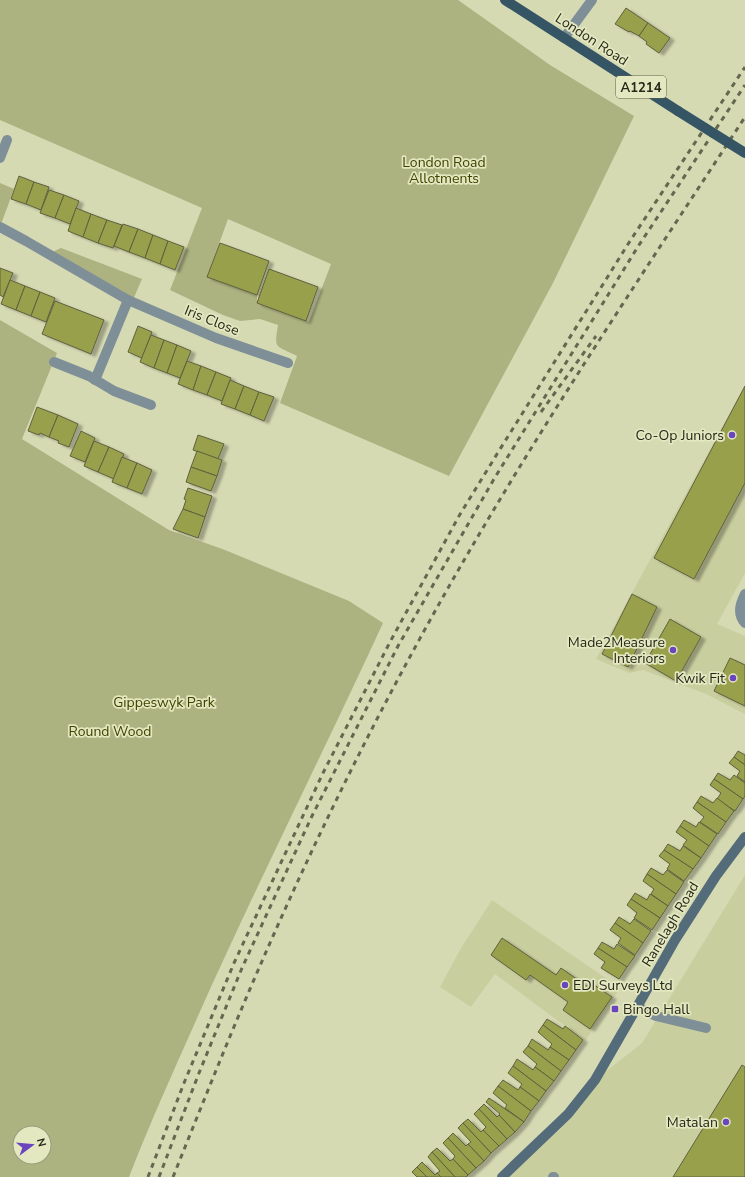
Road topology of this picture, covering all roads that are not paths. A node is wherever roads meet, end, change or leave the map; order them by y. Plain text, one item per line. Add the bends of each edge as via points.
1 (506, 0) edge
2 (592, 0) edge
3 (564, 38) junction
4 (6, 140) dead end
5 (745, 152) edge
6 (0, 158) edge
7 (0, 227) edge
8 (128, 300) junction
9 (54, 362) dead end
10 (288, 363) dead end
11 (94, 380) junction
12 (150, 405) dead end
13 (745, 594) edge
14 (745, 623) edge
15 (745, 837) edge
16 (637, 1007) junction
17 (706, 1028) dead end
18 (502, 1177) edge

1 - 3 main road, London Road / A1214
2 - 3 street
3 - 5 main road, London Road / A1214, bridge
4 - 6 street
7 - 8 street, Iris Close
8 - 10 street, Iris Close via 216,338
8 - 11 street
9 - 11 street
11 - 12 street
13 - 14 street via 739,612
15 - 16 main road, Ranelagh Road via 716,876 675,940
16 - 17 street via 656,1016
16 - 18 main road, Ranelagh Road via 594,1080 568,1114

